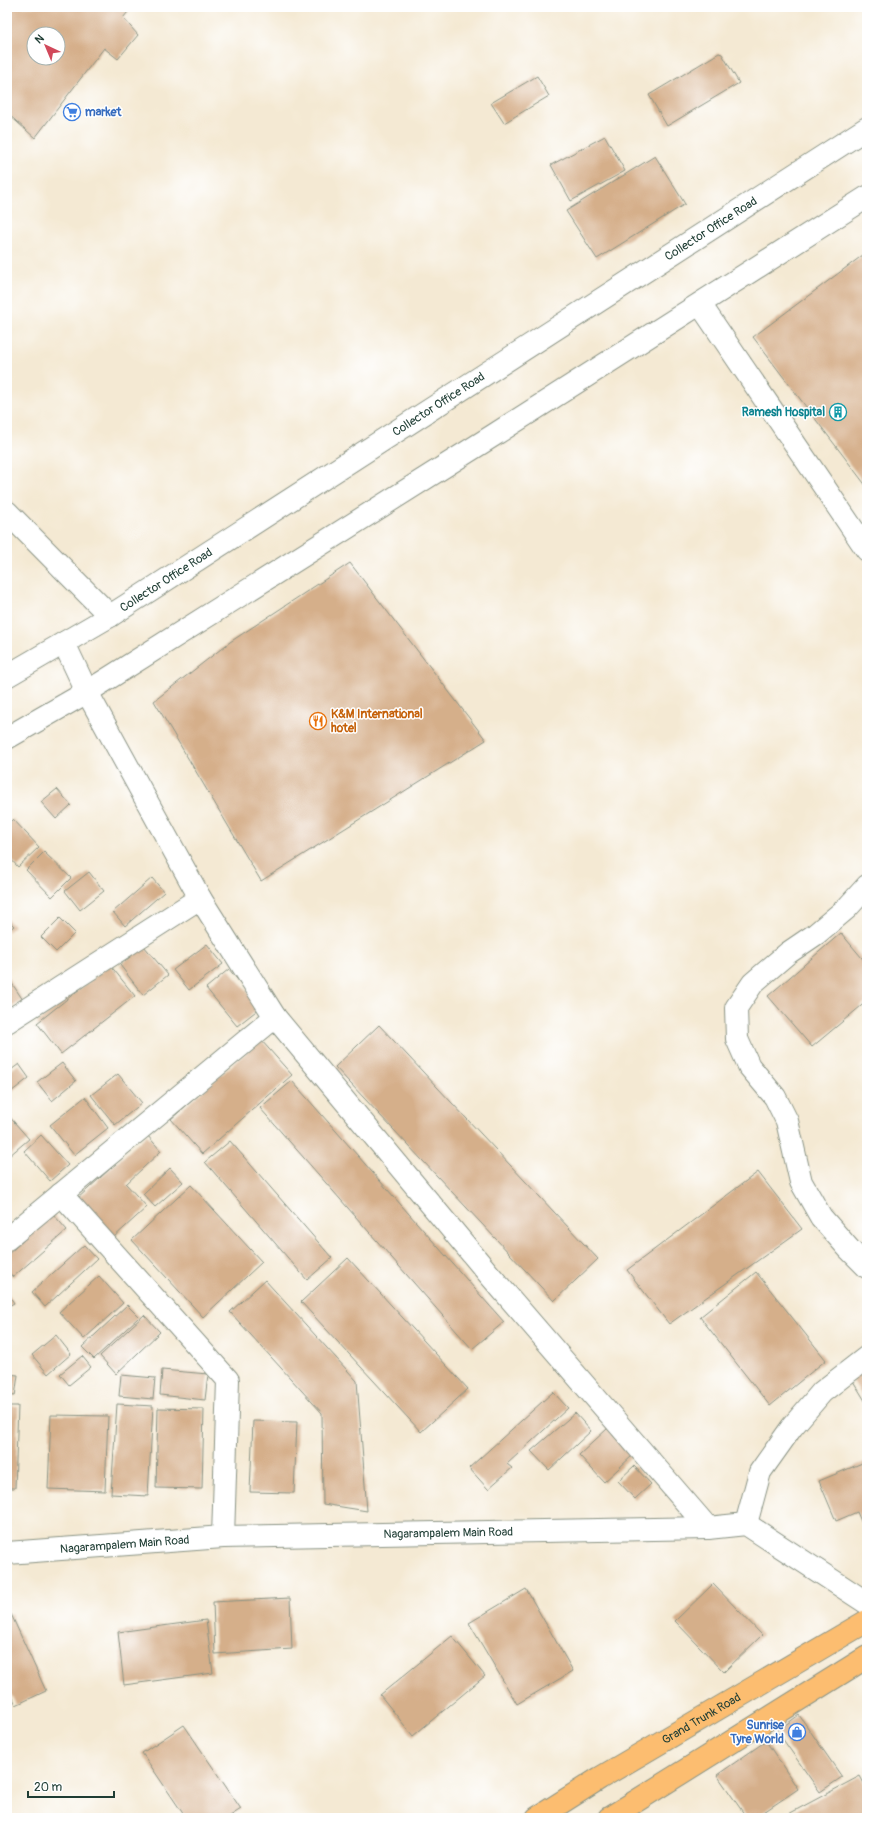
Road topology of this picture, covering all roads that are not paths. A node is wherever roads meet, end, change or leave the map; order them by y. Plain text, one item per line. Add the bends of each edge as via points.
1 (867, 128) edge
2 (867, 197) edge
3 (700, 304) junction
4 (7, 512) edge
5 (867, 550) edge
6 (110, 616) junction
7 (64, 643) junction
8 (7, 676) edge
9 (87, 692) junction
10 (7, 738) edge
11 (867, 886) edge
12 (200, 898) junction
13 (275, 1016) junction
14 (7, 1022) edge
15 (61, 1194) junction
16 (7, 1239) edge
17 (867, 1267) edge
18 (867, 1357) edge
19 (746, 1524) junction
20 (708, 1528) junction
21 (223, 1537) junction
22 (7, 1553) edge
23 (867, 1603) edge
24 (867, 1621) edge
25 (867, 1657) edge
26 (537, 1818) edge
27 (609, 1818) edge

1 - 6 street, Collector Office Road
2 - 3 street
3 - 5 street
3 - 9 street
4 - 6 street
6 - 7 street, Collector Office Road
7 - 8 street, Collector Office Road
7 - 9 street
9 - 10 street
9 - 12 street
11 - 17 street via 847,908 753,983 736,1008 737,1039 749,1066 775,1097 787,1121 802,1182 821,1216
12 - 13 street
12 - 14 street
13 - 15 street
13 - 20 street via 488,1273
15 - 16 street
15 - 21 street via 228,1380
18 - 19 street via 822,1392 792,1427 760,1472
19 - 20 street, Nagarampalem Main Road
19 - 23 street
20 - 21 street, Nagarampalem Main Road
21 - 22 street, Nagarampalem Main Road
24 - 26 main road, Grand Trunk Road
25 - 27 main road

